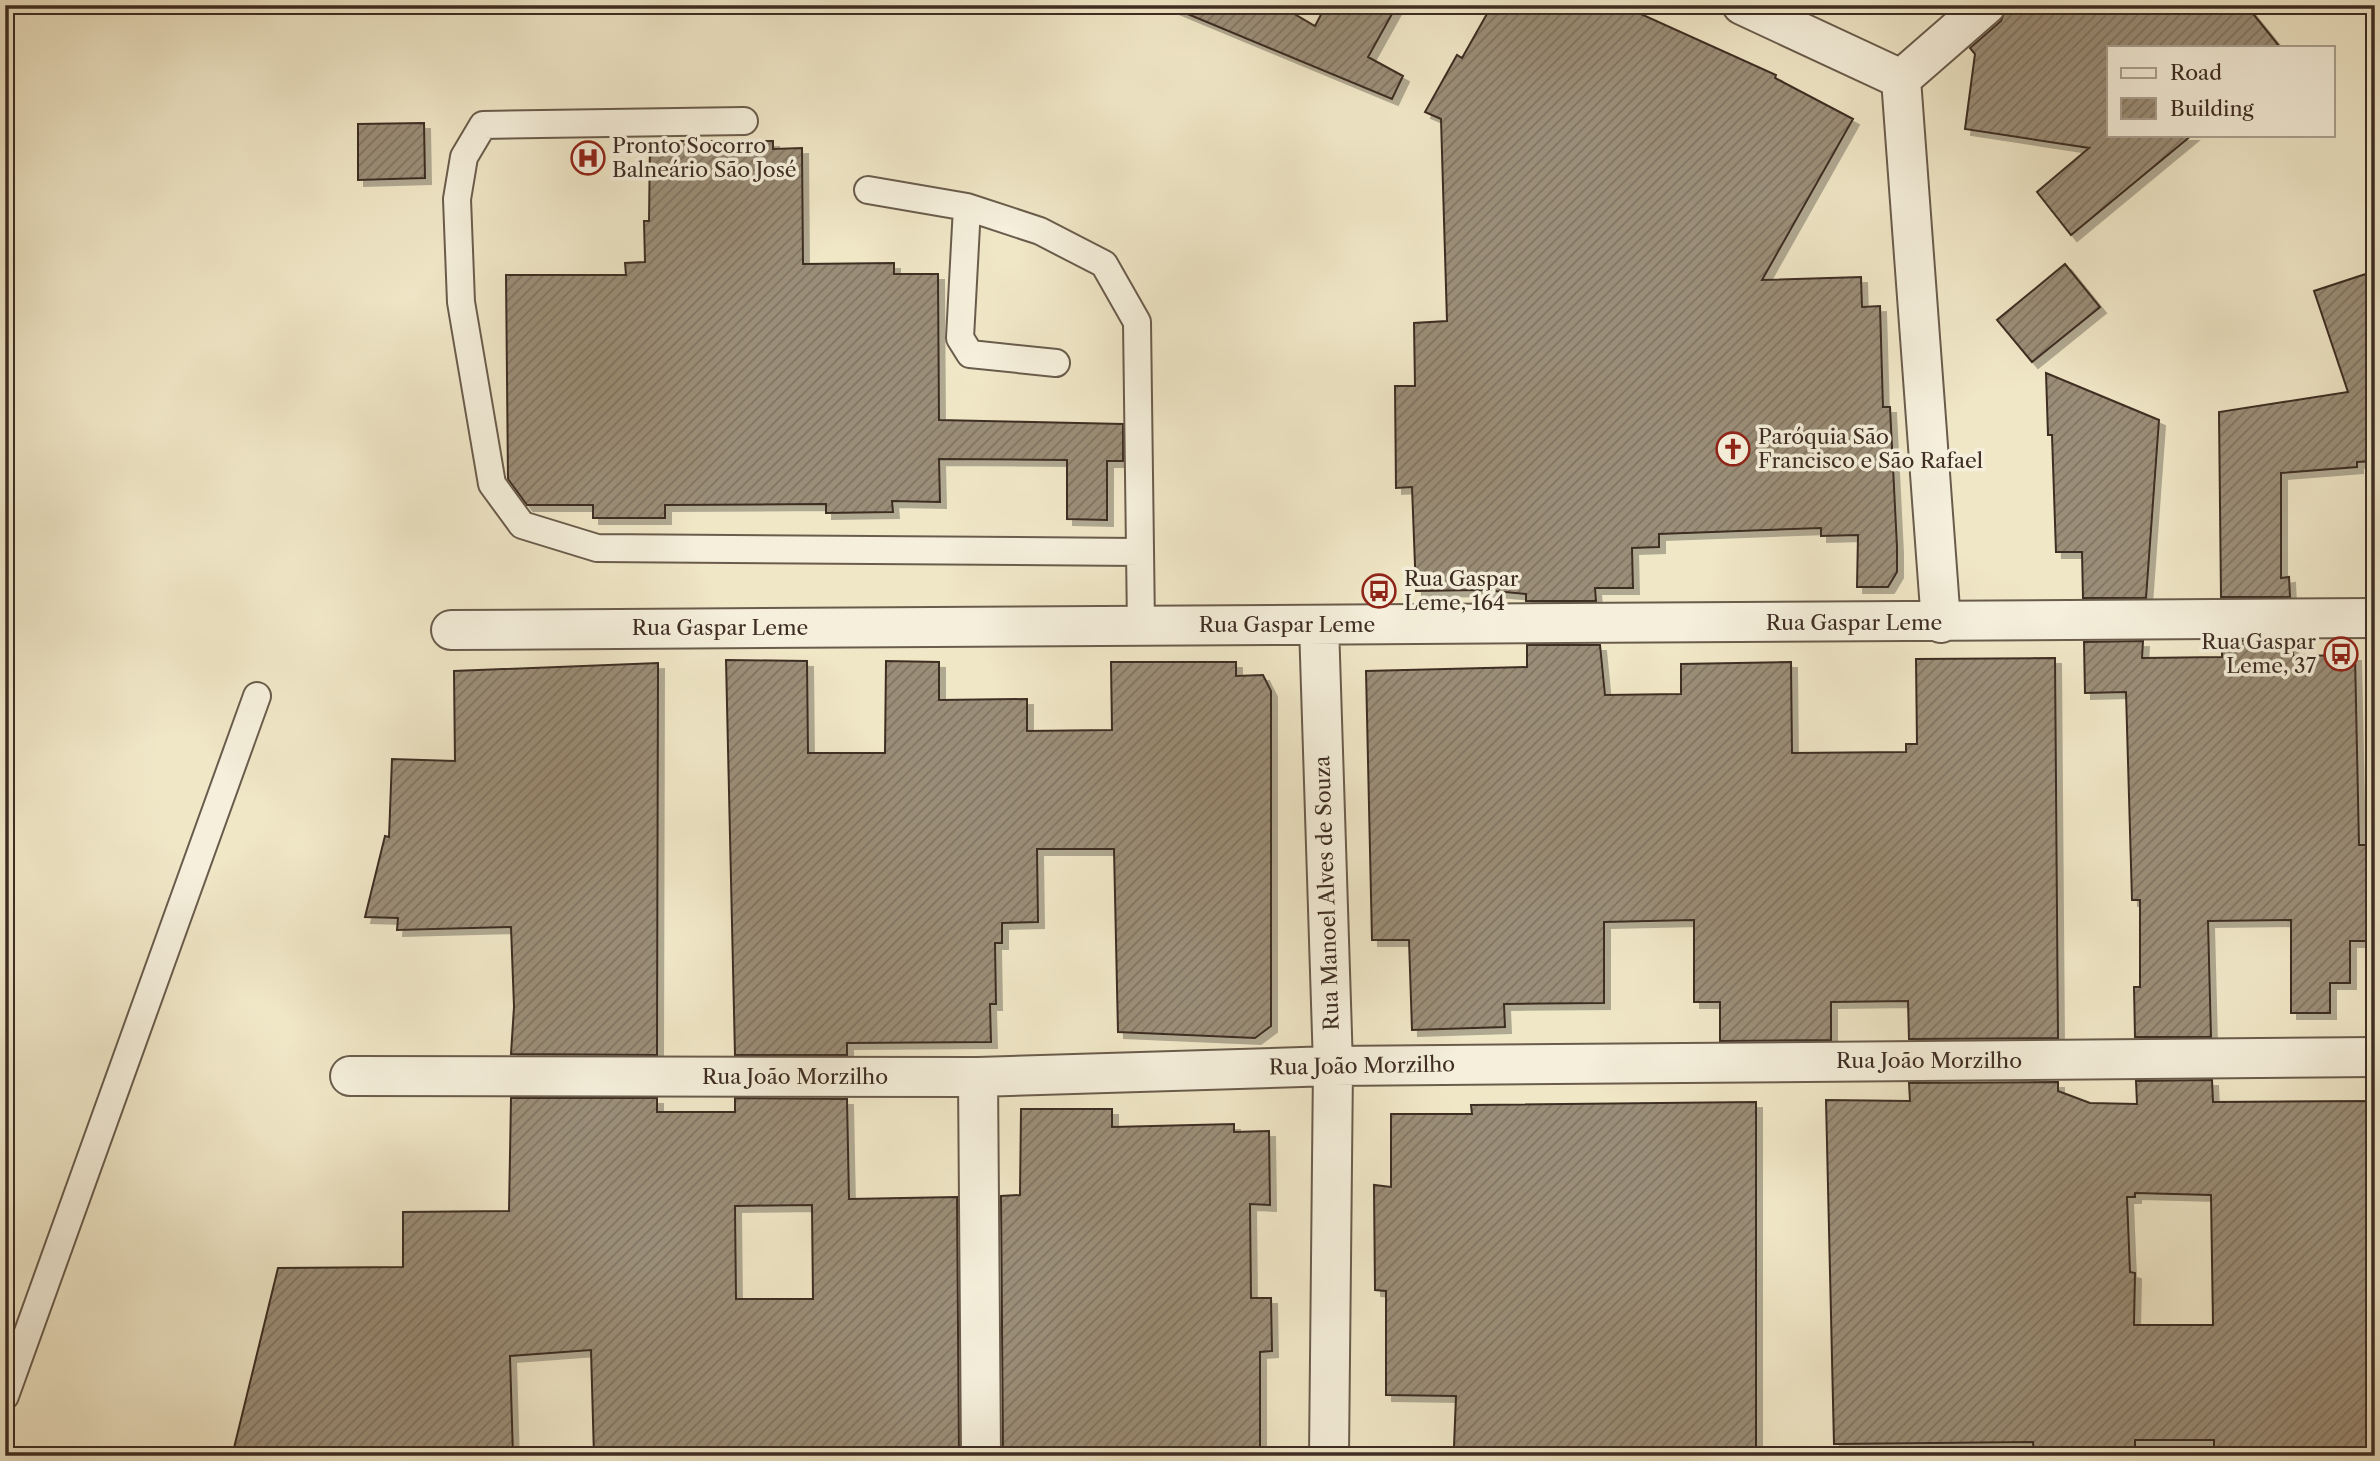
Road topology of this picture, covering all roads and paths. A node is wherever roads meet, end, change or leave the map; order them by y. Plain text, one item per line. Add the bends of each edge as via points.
1 (1742, 5) edge
2 (1986, 5) edge
3 (1901, 79) junction
4 (744, 121) dead end
5 (869, 190) dead end
6 (967, 207) junction
7 (1056, 363) dead end
8 (1140, 552) junction
9 (2375, 618) edge
10 (1941, 623) junction
11 (1319, 625) junction
12 (1141, 626) junction
13 (451, 630) dead end
14 (257, 696) dead end
15 (2375, 1058) edge
16 (1333, 1066) junction
17 (350, 1076) dead end
18 (978, 1077) junction
19 (5, 1396) edge
20 (981, 1456) edge
21 (1329, 1456) edge

1 - 3 street
2 - 3 street
3 - 10 street
4 - 8 lane via 483,125 464,157 457,199 461,302 492,484 522,525 597,548
5 - 6 lane
6 - 7 lane via 960,338 970,354
6 - 8 lane via 1040,231 1104,264 1137,322
8 - 12 lane
9 - 10 street, Rua Gaspar Leme
10 - 11 street, Rua Gaspar Leme
11 - 12 street, Rua Gaspar Leme
11 - 16 street, Rua Manoel Alves de Souza
12 - 13 street, Rua Gaspar Leme
14 - 19 lane
15 - 16 street, Rua João Morzilho
16 - 18 street, Rua João Morzilho
16 - 21 street, Rua Manoel Alves de Souza
17 - 18 street, Rua João Morzilho
18 - 20 street

